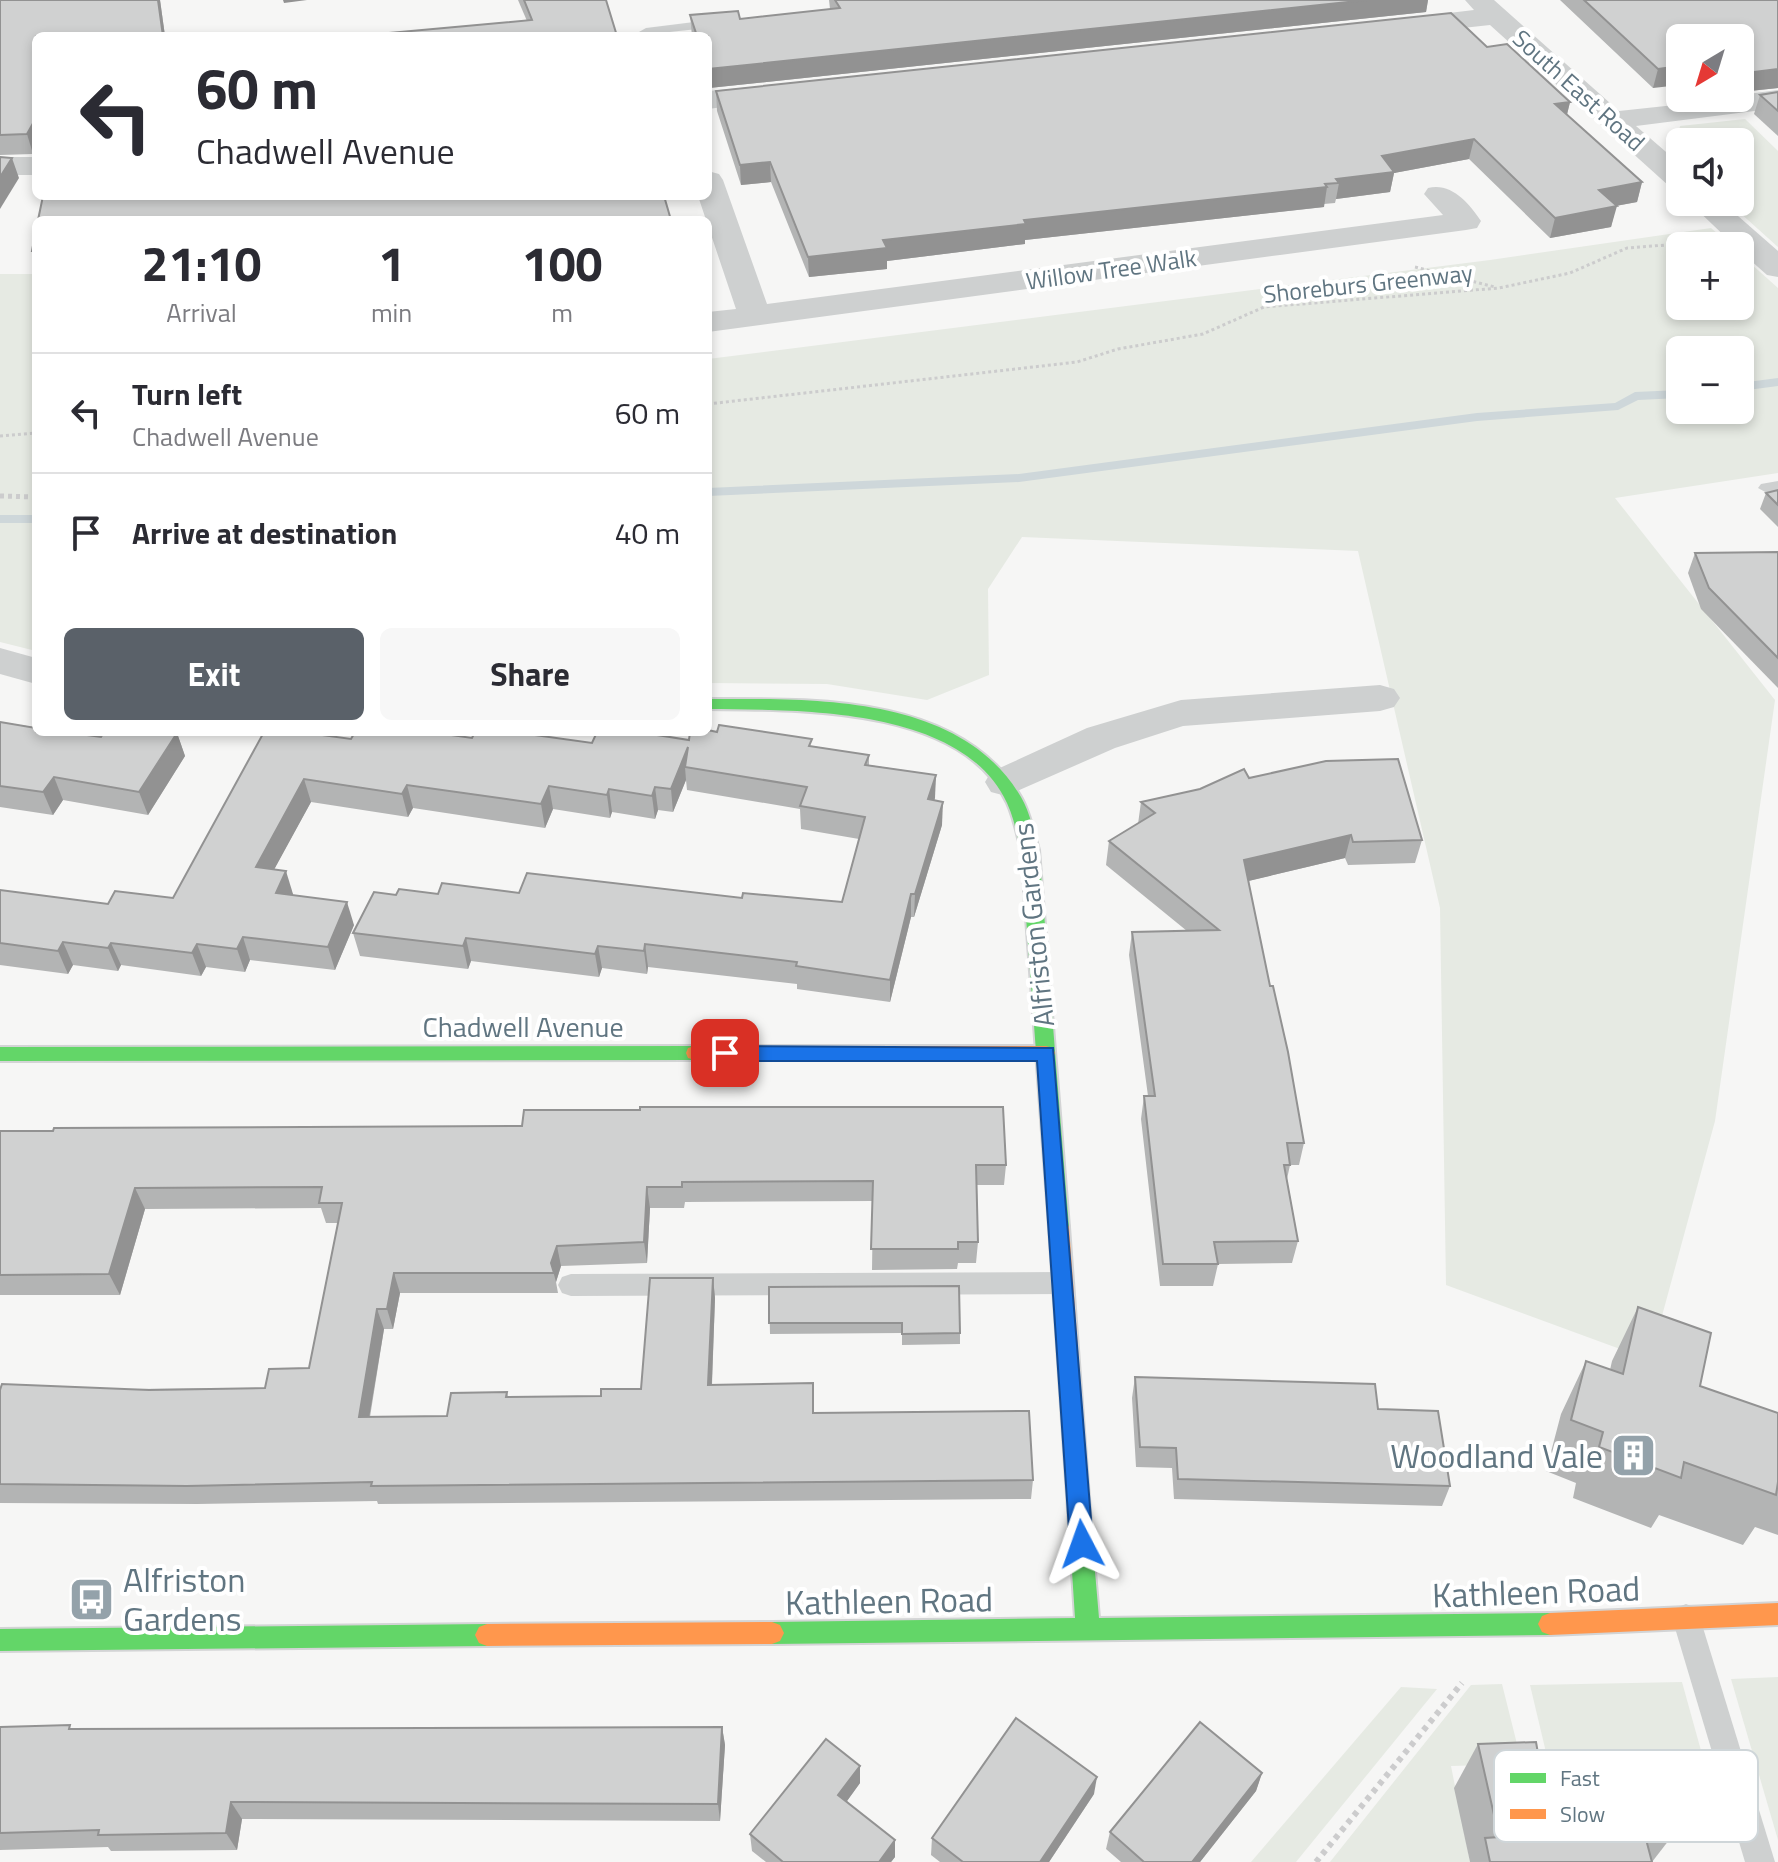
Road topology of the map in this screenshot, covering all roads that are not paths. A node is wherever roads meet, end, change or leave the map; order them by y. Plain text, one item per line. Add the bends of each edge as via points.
1 (1487, 8) edge
2 (702, 25) edge
3 (1371, 30) edge
4 (646, 32) edge
5 (800, 91) edge
6 (1778, 99) edge
7 (712, 100) edge
8 (1613, 120) junction
9 (0, 166) edge
10 (32, 166) edge
11 (1666, 167) edge
12 (712, 192) edge
13 (1439, 194) dead end
14 (1720, 216) edge
15 (1778, 268) edge
16 (755, 317) junction
17 (712, 322) edge
18 (0, 661) edge
19 (32, 670) edge
20 (1380, 698) dead end
21 (712, 704) edge
22 (1006, 782) junction
23 (1046, 1053) junction
24 (0, 1054) edge
25 (1062, 1283) junction
26 (571, 1285) dead end
27 (1778, 1614) edge
28 (1686, 1618) junction
29 (1088, 1630) junction
30 (0, 1640) edge
31 (1726, 1750) edge
32 (1754, 1842) edge
33 (1760, 1862) edge

1 - 3 street
1 - 8 street, South East Road
2 - 4 lane
5 - 7 street
6 - 8 street
8 - 11 street, South East Road
9 - 10 street
12 - 16 street
13 - 16 street, Willow Tree Walk via 1476,230
14 - 15 street
16 - 17 street, Willow Tree Walk
18 - 19 street
20 - 22 street via 1181,713 1101,738
21 - 22 street, Alfriston Gardens via 876,711 937,732
22 - 23 street, Alfriston Gardens via 1026,829
23 - 24 street, Chadwell Avenue
23 - 25 street, Alfriston Gardens
25 - 26 lane
25 - 29 street, Alfriston Gardens
27 - 28 street, Kathleen Road
28 - 29 street, Kathleen Road via 1508,1626
28 - 31 lane
29 - 30 street, Kathleen Road
32 - 33 lane

